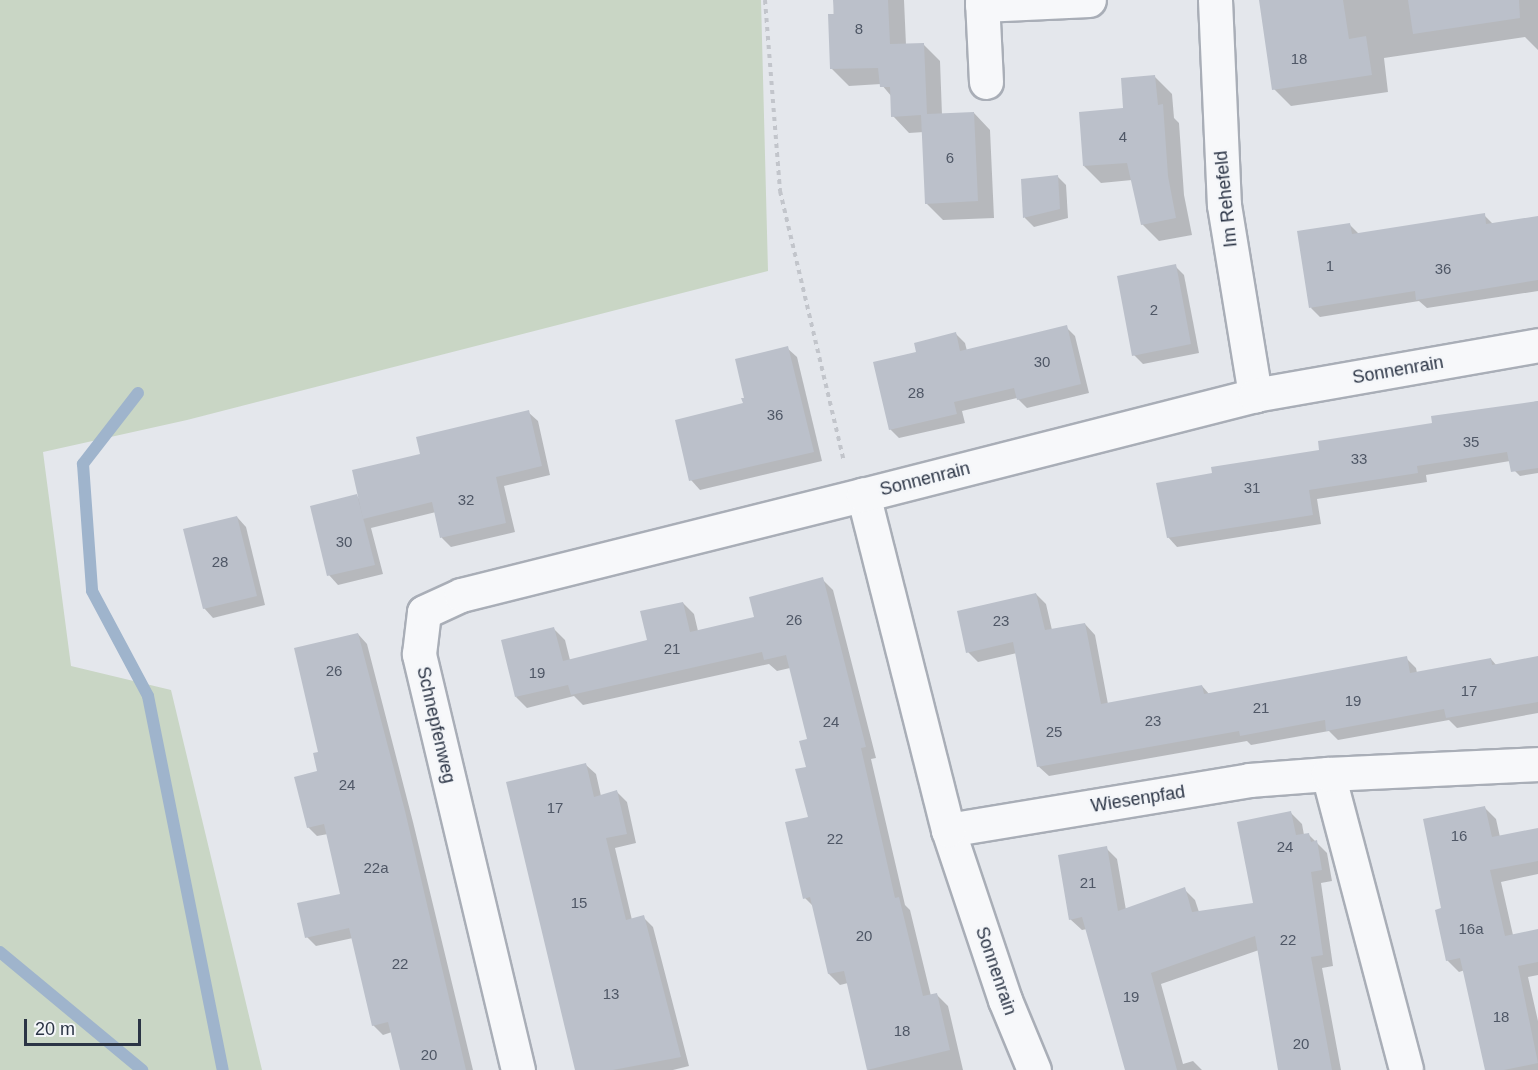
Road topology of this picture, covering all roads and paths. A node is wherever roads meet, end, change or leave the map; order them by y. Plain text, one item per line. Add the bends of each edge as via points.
1 (765, 0) edge
2 (1089, 0) edge
3 (1215, 0) edge
4 (982, 2) edge
5 (986, 82) dead end
6 (1538, 345) edge
7 (1255, 395) junction
8 (857, 496) junction
9 (1538, 764) edge
10 (1328, 774) junction
11 (948, 830) junction
12 (1406, 1069) edge
13 (518, 1070) edge
14 (1034, 1070) edge

1 - 8 path via 780,191
2 - 4 street
3 - 7 street, Im Rehefeld via 1224,205
4 - 5 street
6 - 7 street, Sonnenrain
7 - 8 street, Sonnenrain
8 - 11 street, Sonnenrain
8 - 13 street, Schnepfenweg via 461,595 424,612 419,654
9 - 10 street, Wiesenpfad
10 - 11 street, Wiesenpfad via 1249,780
10 - 12 street
11 - 14 street, Sonnenrain via 1005,1000

